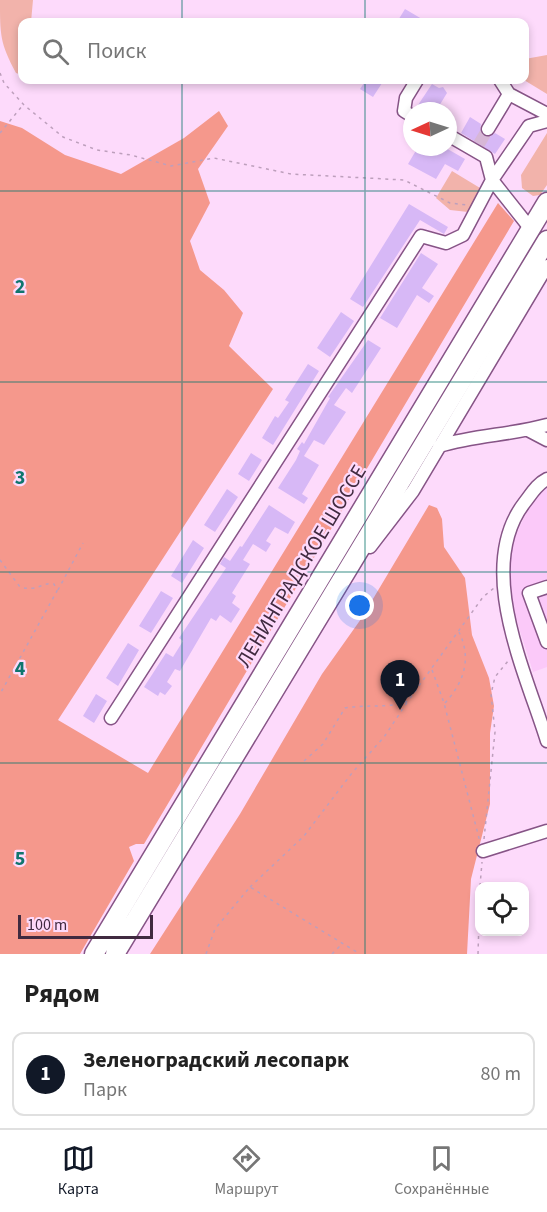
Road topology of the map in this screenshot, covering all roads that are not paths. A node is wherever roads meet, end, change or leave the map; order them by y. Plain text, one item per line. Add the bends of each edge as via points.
1 (415, 84) edge
2 (503, 84) edge
3 (509, 94) junction
4 (405, 102) edge
5 (547, 114) edge
6 (547, 121) edge
7 (488, 129) tunnel mouth
8 (457, 139) edge
9 (492, 180) junction
10 (547, 202) edge
11 (530, 228) junction
12 (547, 240) edge
13 (547, 266) edge
14 (547, 425) edge
15 (528, 430) junction
16 (547, 440) edge
17 (440, 446) junction
18 (547, 479) edge
19 (547, 587) edge
20 (336, 590) junction
21 (547, 642) edge
22 (111, 718) dead end
23 (547, 741) edge
24 (547, 831) edge
25 (483, 851) road end
26 (94, 954) edge
27 (115, 954) edge

1 - 4 lane
2 - 3 lane
3 - 5 lane
3 - 7 lane
6 - 9 lane via 529,126
8 - 9 lane via 477,147 486,157
9 - 11 lane
9 - 22 lane via 463,235 446,243 421,236
10 - 11 highway, ЛЕНИНГРАДСКОЕ ШОССЕ
11 - 26 highway, ЛЕНИНГРАДСКОЕ ШОССЕ
12 - 20 highway, ЛЕНИНГРАДСКОЕ ШОССЕ
13 - 17 lane
14 - 15 lane
15 - 16 lane
15 - 17 lane via 466,437
17 - 20 lane via 413,491
18 - 23 lane via 517,511 504,545 503,585 516,651
19 - 21 lane via 529,593
20 - 27 highway, ЛЕНИНГРАДСКОЕ ШОССЕ
24 - 25 lane

